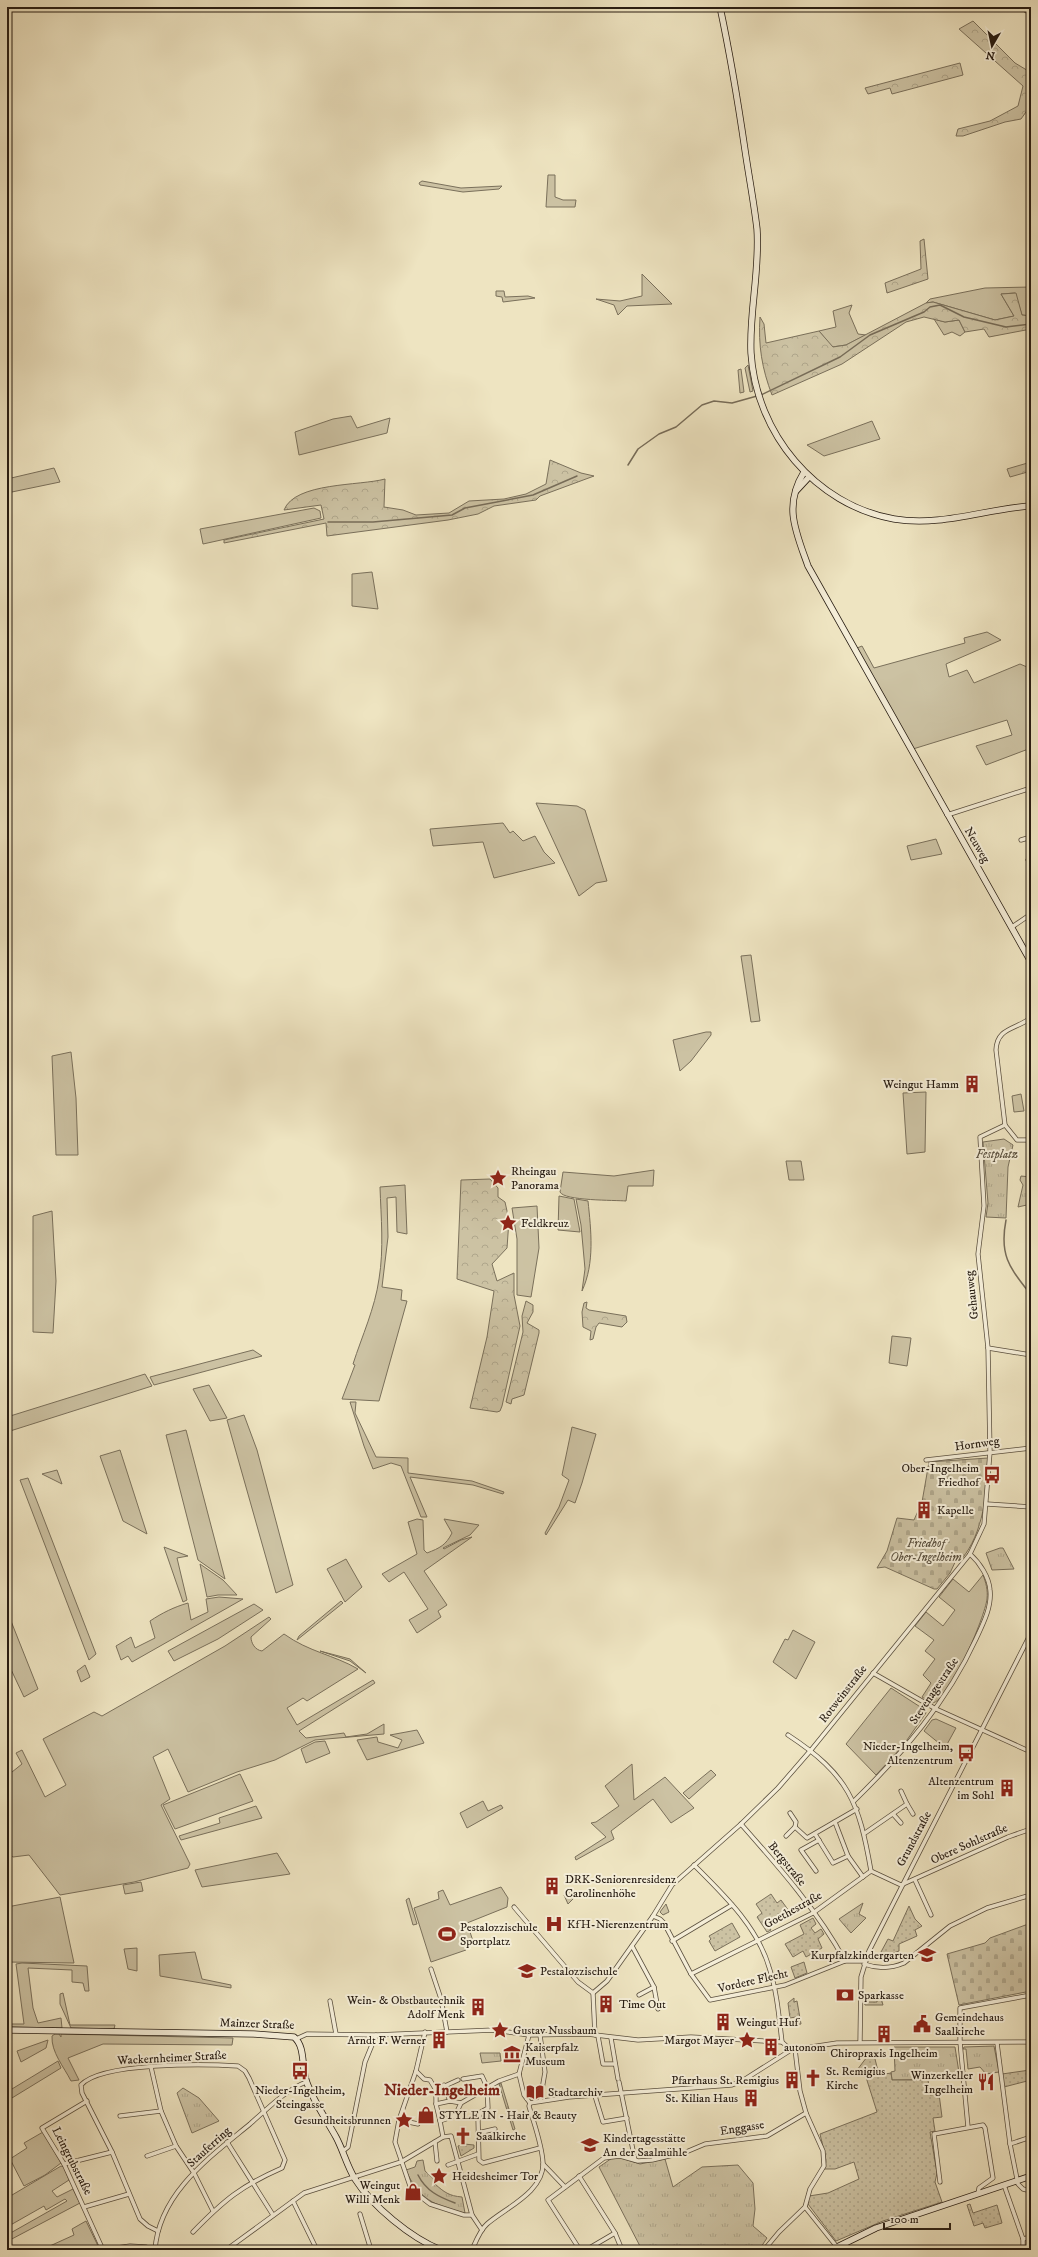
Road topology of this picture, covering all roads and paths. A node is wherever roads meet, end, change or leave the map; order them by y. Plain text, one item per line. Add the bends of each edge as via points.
1 (720, 7) edge
2 (804, 472) junction
3 (809, 477) junction
4 (792, 500) junction
5 (1031, 506) edge
6 (1030, 788) edge
7 (1031, 796) edge
8 (947, 815) junction
9 (1031, 837) edge
10 (1021, 840) dead end
11 (1031, 914) edge
12 (1012, 927) junction
13 (1031, 962) edge
14 (1031, 1018) edge
15 (1005, 1125) junction
16 (1031, 1140) edge
17 (988, 1348) junction
18 (1031, 1355) edge
19 (1031, 1448) edge
20 (990, 1452) junction
21 (926, 1460) dead end
22 (987, 1504) junction
23 (1031, 1507) edge
24 (970, 1554) junction
25 (1031, 1633) edge
26 (873, 1673) junction
27 (936, 1709) junction
28 (981, 1729) junction
29 (788, 1735) dead end
30 (811, 1750) junction
31 (1031, 1752) edge
32 (901, 1791) dead end
33 (854, 1802) junction
34 (907, 1804) junction
35 (857, 1809) junction
36 (790, 1813) dead end
37 (893, 1814) junction
38 (913, 1814) dead end
39 (835, 1822) junction
40 (901, 1823) dead end
41 (741, 1824) junction
42 (795, 1827) junction
43 (1031, 1829) edge
44 (865, 1833) junction
45 (815, 1834) junction
46 (786, 1836) dead end
47 (819, 1840) junction
48 (848, 1856) junction
49 (694, 1864) junction
50 (816, 1871) dead end
51 (872, 1871) junction
52 (863, 1877) junction
53 (915, 1880) junction
54 (901, 1885) junction
55 (1031, 1895) edge
56 (732, 1905) junction
57 (514, 1907) dead end
58 (813, 1913) junction
59 (931, 1915) dead end
60 (653, 1916) junction
61 (672, 1941) junction
62 (758, 1941) junction
63 (632, 1946) junction
64 (845, 1961) junction
65 (864, 1963) junction
66 (431, 1969) dead end
67 (692, 1974) junction
68 (654, 1987) junction
69 (774, 1987) junction
70 (593, 1993) junction
71 (639, 1995) dead end
72 (1031, 1995) edge
73 (330, 2001) dead end
74 (658, 2009) dead end
75 (7, 2030) edge
76 (425, 2032) junction
77 (447, 2032) junction
78 (336, 2034) junction
79 (376, 2035) junction
80 (529, 2035) junction
81 (540, 2035) junction
82 (597, 2035) junction
83 (611, 2038) junction
84 (296, 2039) junction
85 (782, 2042) junction
86 (860, 2042) junction
87 (960, 2042) junction
88 (1031, 2042) edge
89 (997, 2043) junction
90 (793, 2050) junction
91 (616, 2064) junction
92 (151, 2067) junction
93 (416, 2071) junction
94 (518, 2074) junction
95 (306, 2082) junction
96 (444, 2085) junction
97 (487, 2087) junction
98 (436, 2090) junction
99 (621, 2093) junction
100 (595, 2096) junction
101 (87, 2101) junction
102 (450, 2101) junction
103 (540, 2101) junction
104 (530, 2102) junction
105 (460, 2103) junction
106 (436, 2104) junction
107 (161, 2111) junction
108 (264, 2112) junction
109 (806, 2113) junction
110 (120, 2116) dead end
111 (627, 2118) junction
112 (399, 2120) junction
113 (440, 2121) junction
114 (418, 2124) dead end
115 (968, 2127) junction
116 (495, 2129) dead end
117 (478, 2133) junction
118 (443, 2137) junction
119 (1031, 2137) edge
120 (227, 2142) junction
121 (436, 2142) junction
122 (1010, 2144) junction
123 (176, 2146) junction
124 (540, 2148) junction
125 (344, 2151) junction
126 (112, 2152) junction
127 (478, 2154) junction
128 (147, 2156) dead end
129 (635, 2160) junction
130 (437, 2161) dead end
131 (459, 2161) junction
132 (400, 2162) junction
133 (64, 2164) junction
134 (448, 2164) dead end
135 (543, 2164) junction
136 (194, 2172) junction
137 (579, 2176) junction
138 (1031, 2176) edge
139 (354, 2178) junction
140 (252, 2181) junction
141 (1018, 2181) junction
142 (940, 2182) dead end
143 (1004, 2185) junction
144 (565, 2187) junction
145 (1031, 2191) edge
146 (129, 2194) junction
147 (978, 2194) junction
148 (293, 2201) junction
149 (84, 2207) junction
150 (805, 2207) junction
151 (213, 2211) junction
152 (360, 2214) dead end
153 (273, 2215) junction
154 (472, 2215) junction
155 (482, 2230) junction
156 (158, 2231) junction
157 (194, 2232) dead end
158 (615, 2233) junction
159 (1031, 2237) edge
160 (1023, 2239) junction
161 (146, 2247) dead end
162 (428, 2248) edge
163 (834, 2248) edge
164 (103, 2250) edge
165 (155, 2250) edge
166 (226, 2250) edge
167 (317, 2250) edge
168 (371, 2250) edge
169 (441, 2250) edge
170 (472, 2250) edge
171 (580, 2250) edge
172 (586, 2250) edge
173 (622, 2250) edge
174 (764, 2250) edge
175 (1023, 2250) edge

1 - 2 main road via 757,230 751,344 756,386 779,439
2 - 3 main road
2 - 4 main road
3 - 4 main road
3 - 5 main road via 855,507 875,515 905,521 945,520
4 - 8 main road, Neuweg via 793,522 808,566
6 - 7 street
6 - 8 street
8 - 12 main road, Neuweg
9 - 10 street
11 - 12 street
12 - 13 main road, Neuweg
14 - 15 street via 998,1037 997,1074
15 - 16 street via 1016,1140
15 - 17 street, Gehauweg via 980,1137 984,1206 978,1254
17 - 18 street
17 - 20 street, Gehauweg
19 - 20 street, Hornweg
20 - 21 street, Hornweg via 983,1455
20 - 22 street, Rotweinstraße
22 - 23 street
22 - 24 street, Rotweinstraße via 984,1524
24 - 26 street, Rotweinstraße
24 - 27 street, Stevenagestraße via 980,1565 990,1584 988,1609 960,1674
25 - 28 street, Grundstraße
26 - 27 street
26 - 30 street, Rotweinstraße
27 - 28 street
27 - 33 street, Stevenagestraße via 888,1768
28 - 31 street
28 - 54 street, Grundstraße
29 - 30 street
30 - 33 street via 837,1775
30 - 41 street, Rotweinstraße via 778,1788
32 - 34 street
33 - 35 street
34 - 37 street
34 - 38 street
35 - 39 street
35 - 44 street
36 - 42 street via 796,1822
37 - 40 street
37 - 44 street
39 - 45 street
39 - 48 street
41 - 49 street, Rotweinstraße
41 - 58 street, Bergstraße via 788,1878
42 - 45 street via 807,1838
42 - 46 street
43 - 53 street, Obere Sohlstraße via 972,1852
44 - 51 street
45 - 47 street
47 - 48 street via 833,1863
47 - 50 street via 801,1850
48 - 52 street
49 - 56 street
49 - 60 street, Rotweinstraße via 672,1885
51 - 52 street, Goethestraße
51 - 54 street
52 - 58 street, Goethestraße
53 - 54 street, Obere Sohlstraße
53 - 59 street
54 - 65 street, Grundstraße
55 - 65 street via 987,1908 950,1926 904,1963 882,1968
56 - 61 street
56 - 62 street
57 - 70 street via 578,1982
58 - 62 street, Goethestraße
58 - 64 street, Bergstraße
60 - 61 street via 660,1918 664,1923
60 - 63 street, Rotweinstraße
61 - 67 street
62 - 67 street, Goethestraße
62 - 69 street via 769,1966
63 - 68 street
63 - 70 street, Rotweinstraße via 607,1981
64 - 65 street
64 - 69 street, Vordere Flecht via 794,1982
65 - 86 street, Grundstraße via 861,1977
66 - 77 street via 443,2005
67 - 69 street, Vordere Flecht via 710,2000
68 - 71 street
68 - 74 street
69 - 85 street
70 - 82 street
72 - 87 street via 960,2008
73 - 78 street
75 - 84 main road, Mainzer Straße via 288,2035
76 - 77 street, Mainzer Straße
76 - 79 street, Mainzer Straße
76 - 93 street
77 - 80 street, Mainzer Straße via 494,2030
78 - 79 street, Mainzer Straße
78 - 84 street, Mainzer Straße via 307,2034
79 - 125 street via 364,2062 348,2147
80 - 81 street, Mainzer Straße
80 - 94 street
81 - 82 street, Mainzer Straße
81 - 103 street via 545,2072
82 - 83 street, Mainzer Straße
82 - 91 street via 603,2064
83 - 85 street, Mainzer Straße via 638,2040 691,2037
83 - 91 street
84 - 95 main road via 300,2046
85 - 90 street
86 - 87 street
86 - 90 street
87 - 89 street
87 - 115 street
88 - 89 street
89 - 122 street
90 - 99 street via 732,2085
90 - 109 street
91 - 99 street
92 - 101 street, Wackernheimer Straße via 105,2072 88,2078 81,2085
92 - 107 street
92 - 108 street, Wackernheimer Straße via 238,2066 245,2071
93 - 98 street via 424,2079 430,2080
93 - 112 street
94 - 97 street
94 - 104 street via 524,2095
95 - 108 street, Stauferring
95 - 125 main road
96 - 97 street via 482,2076
96 - 98 street
96 - 102 street
97 - 105 street
97 - 117 street via 488,2108 481,2112
98 - 106 street
99 - 100 street
99 - 111 street
100 - 103 street
100 - 111 street via 603,2122
101 - 126 street
101 - 133 street, Leingrubstraße via 42,2128
102 - 105 street
102 - 106 street
103 - 104 street
104 - 124 street
105 - 113 street via 455,2116
106 - 113 street
107 - 110 street
107 - 123 street
108 - 120 street, Stauferring
108 - 140 street, Wackernheimer Straße via 285,2160 282,2168
109 - 129 street, Enggasse via 766,2136 705,2144 666,2157
109 - 150 street via 816,2131 824,2162 823,2170 807,2197
111 - 129 street
112 - 114 street
112 - 132 street via 396,2142
113 - 118 street
115 - 142 street via 934,2134
115 - 147 street via 981,2125 985,2128 993,2178 977,2190
116 - 117 street
117 - 127 street
118 - 121 street
118 - 131 street via 451,2136
119 - 122 street
120 - 136 street, Stauferring
120 - 140 street
121 - 130 street
121 - 132 street
122 - 141 street
123 - 128 street
123 - 136 street
124 - 127 street via 483,2163 479,2160
124 - 135 street
125 - 139 main road
126 - 133 street
126 - 146 street
127 - 131 street
129 - 137 street, Enggasse via 620,2156 604,2158
131 - 134 street
131 - 154 street
132 - 139 street
132 - 154 street via 410,2186 430,2204 464,2215
133 - 149 street, Leingrubstraße
135 - 144 street
135 - 155 street via 540,2175 528,2194 486,2224
136 - 151 street
136 - 156 street, Stauferring via 170,2204
137 - 144 street, Enggasse
137 - 158 street
138 - 141 main road
139 - 148 street via 304,2193
139 - 162 main road via 380,2208
140 - 151 street, Wackernheimer Straße
140 - 153 street
141 - 143 main road
141 - 145 street via 1021,2188
143 - 147 main road
143 - 160 street
144 - 171 street, Enggasse via 548,2200
146 - 149 street
146 - 156 street via 140,2219
147 - 163 main road via 882,2226
148 - 153 street
148 - 167 street
149 - 164 street, Leingrubstraße
150 - 163 street
150 - 174 street
151 - 157 street, Wackernheimer Straße
152 - 168 street
153 - 166 street
154 - 155 street
155 - 170 street
156 - 165 street, Stauferring
158 - 172 street
158 - 173 street
159 - 160 street
160 - 175 street
161 - 164 street, Leingrubstraße via 130,2246
162 - 169 main road

